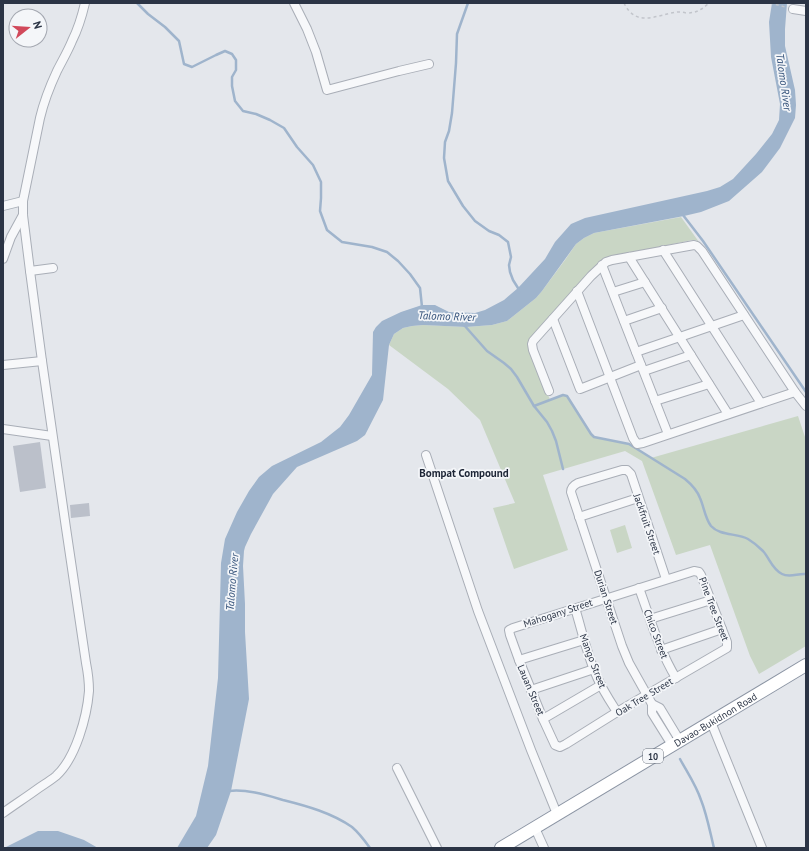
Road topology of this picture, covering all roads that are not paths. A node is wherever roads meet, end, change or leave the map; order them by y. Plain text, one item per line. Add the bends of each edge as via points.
1 (86, 3) edge
2 (294, 3) edge
3 (793, 9) road end
4 (806, 11) edge
5 (429, 64) dead end
6 (23, 201) junction
7 (3, 206) edge
8 (23, 215) junction
9 (663, 250) junction
10 (629, 257) junction
11 (3, 259) edge
12 (602, 265) junction
13 (53, 268) dead end
14 (30, 271) junction
15 (645, 282) junction
16 (577, 291) junction
17 (613, 292) junction
18 (662, 308) junction
19 (744, 314) junction
20 (553, 319) junction
21 (624, 321) junction
22 (711, 326) junction
23 (680, 337) junction
24 (636, 352) junction
25 (691, 355) junction
26 (42, 361) junction
27 (3, 365) edge
28 (643, 368) junction
29 (610, 378) junction
30 (709, 384) junction
31 (549, 391) dead end
32 (795, 392) junction
33 (656, 401) junction
34 (761, 403) junction
35 (806, 406) edge
36 (728, 414) junction
37 (3, 429) edge
38 (668, 434) junction
39 (52, 436) junction
40 (426, 455) dead end
41 (627, 470) joint
42 (638, 498) junction
43 (580, 517) junction
44 (698, 572) joint
45 (666, 579) junction
46 (639, 588) junction
47 (606, 598) junction
48 (711, 600) junction
49 (575, 608) junction
50 (650, 619) junction
51 (722, 629) junction
52 (510, 630) joint
53 (584, 640) junction
54 (727, 647) joint
55 (661, 650) junction
56 (519, 660) junction
57 (806, 665) edge
58 (594, 669) junction
59 (676, 678) junction
60 (601, 685) junction
61 (531, 690) junction
62 (647, 695) junction
63 (618, 712) junction
64 (543, 719) junction
65 (711, 722) junction
66 (676, 743) junction
67 (560, 747) joint
68 (397, 768) dead end
69 (3, 813) edge
70 (557, 814) junction
71 (535, 828) junction
72 (437, 848) edge
73 (501, 848) edge
74 (544, 848) edge
75 (762, 848) edge

1 - 6 street via 72,42 46,98
2 - 5 street via 316,52 327,90
3 - 4 street
6 - 7 street
6 - 8 street
8 - 11 street
8 - 14 street
9 - 10 street
9 - 19 street via 697,246
9 - 22 street
10 - 12 street
10 - 15 street
12 - 16 street
12 - 17 street
13 - 14 street
14 - 26 street
15 - 17 street
15 - 18 street
16 - 20 street
16 - 29 street
17 - 21 street
18 - 21 street
18 - 23 street
19 - 22 street
19 - 32 street
20 - 29 street via 580,389
20 - 31 street via 532,344
21 - 24 street
22 - 23 street
22 - 34 street
23 - 24 street
23 - 25 street
24 - 28 street
25 - 28 street
25 - 30 street
26 - 27 street
26 - 39 street
28 - 29 street
28 - 33 street
29 - 38 street via 634,442 640,444
30 - 33 street
30 - 36 street
32 - 34 street
32 - 35 street
33 - 38 street
34 - 36 street
36 - 38 street
37 - 39 street
39 - 69 street via 88,678 87,707 77,744 63,768
40 - 70 street via 478,611
41 - 42 street, Jackfruit Street via 631,474
41 - 43 street, Durian Street via 573,486 571,492
42 - 43 street
42 - 45 street, Jackfruit Street
43 - 47 street, Durian Street
44 - 45 street, Mahogany Street via 694,570
44 - 48 street, Pine Tree Street
45 - 46 street, Mahogany Street
46 - 47 street, Mahogany Street
46 - 50 street, Chico Street
47 - 49 street, Mahogany Street
47 - 62 street, Durian Street via 629,663
48 - 50 street
48 - 51 street, Pine Tree Street
49 - 52 street, Mahogany Street
49 - 53 street, Mango Street
50 - 55 street, Chico Street
51 - 54 street, Pine Tree Street
51 - 55 street
52 - 56 street, Lauan Street
53 - 56 street
53 - 58 street, Mango Street
54 - 59 street, Oak Tree Street
55 - 59 street, Chico Street
56 - 61 street, Lauan Street
57 - 65 highway, Davao-Bukidnon Road / 10
58 - 60 street, Mango Street
58 - 61 street
59 - 62 street, Oak Tree Street
60 - 63 street, Mango Street
60 - 64 street
61 - 64 street, Lauan Street
62 - 63 street, Oak Tree Street
62 - 66 street, Durian Street via 652,704 652,712
63 - 67 street, Oak Tree Street
64 - 67 street, Lauan Street via 554,743
65 - 66 highway, Davao-Bukidnon Road / 10
65 - 75 street
66 - 70 highway, Davao-Bukidnon Road / 10
68 - 72 street
70 - 71 highway, Davao-Bukidnon Road / 10
71 - 73 highway, Davao-Bukidnon Road / 10
71 - 74 street

